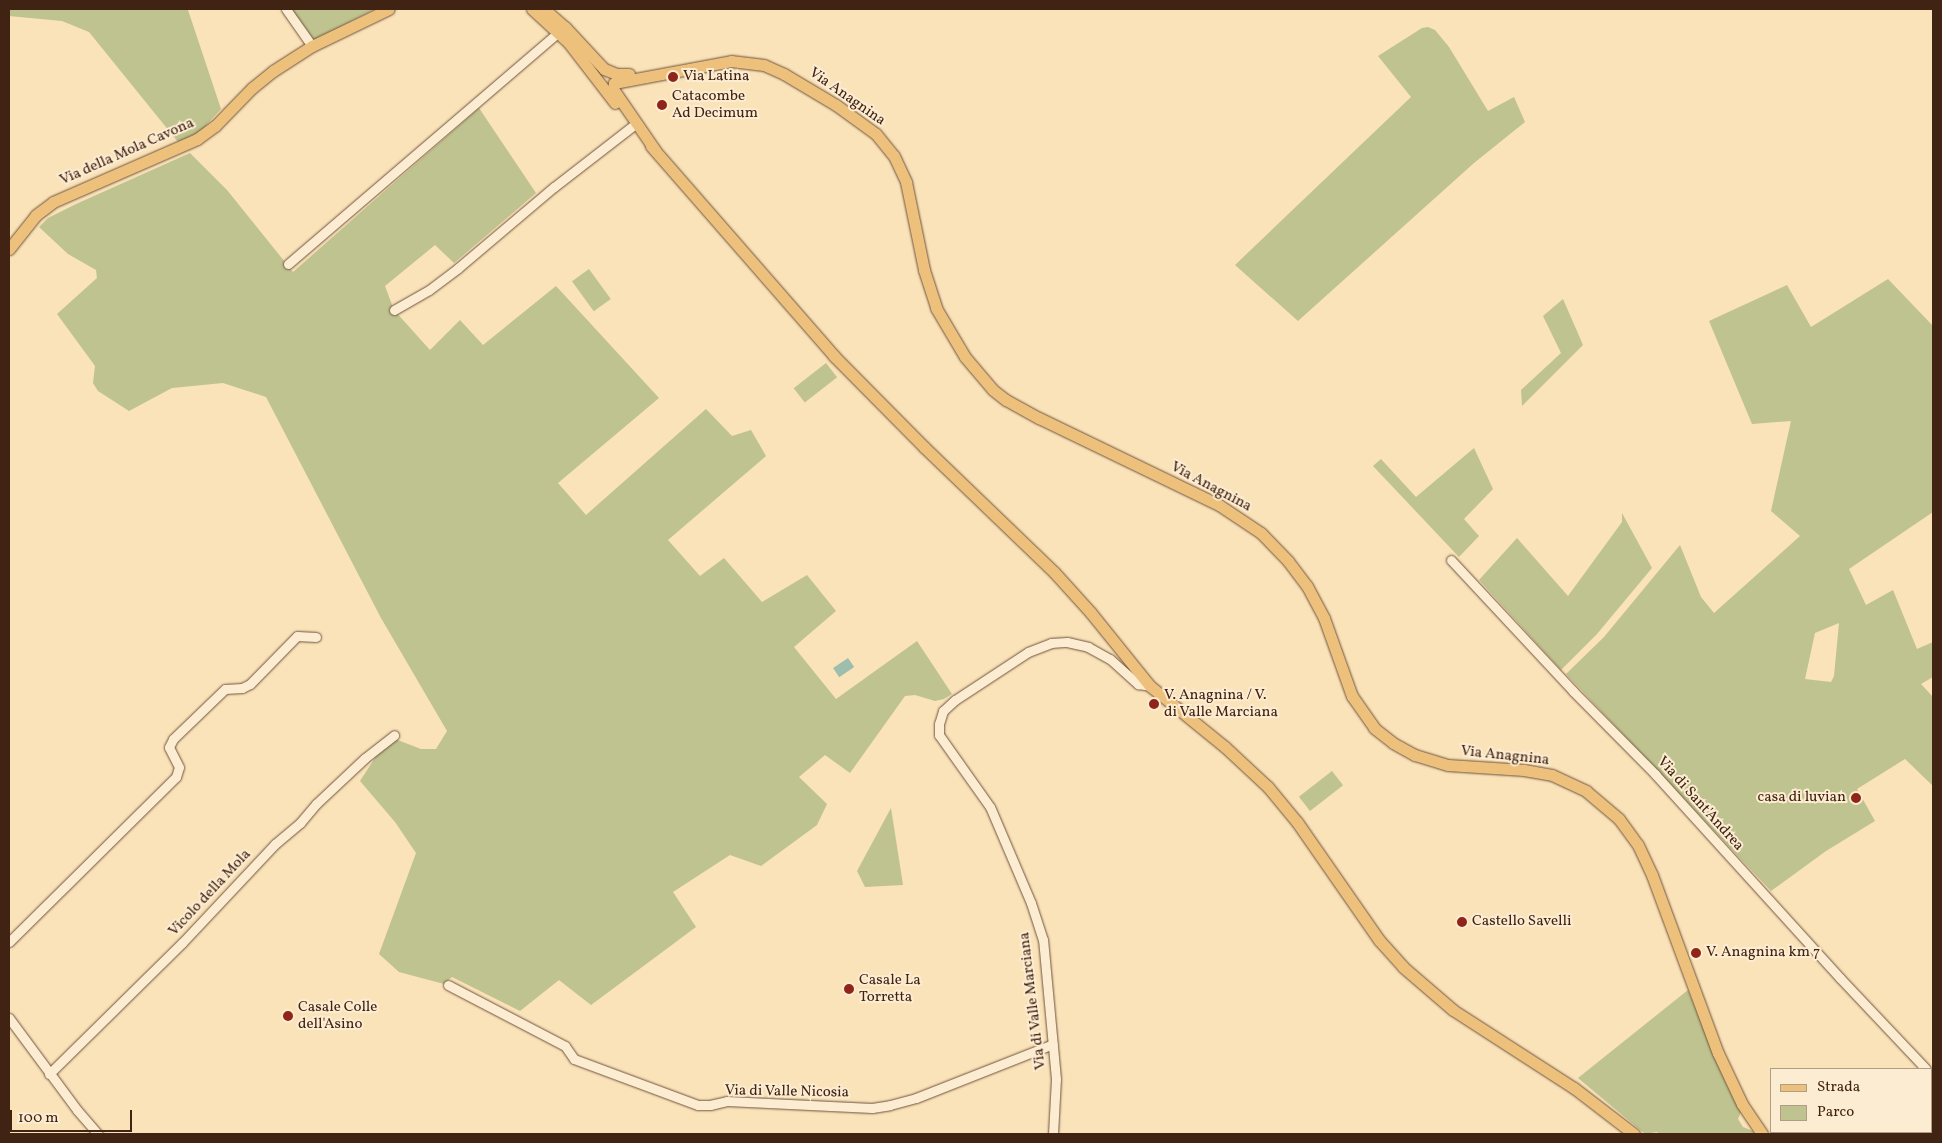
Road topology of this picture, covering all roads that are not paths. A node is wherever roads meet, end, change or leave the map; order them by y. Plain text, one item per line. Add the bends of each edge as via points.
1 (286, 9) edge
2 (389, 9) edge
3 (532, 9) edge
4 (544, 9) edge
5 (559, 32) junction
6 (312, 46) junction
7 (661, 74) junction
8 (634, 125) junction
9 (655, 150) junction
10 (9, 249) edge
11 (288, 264) dead end
12 (394, 310) dead end
13 (1451, 560) dead end
14 (316, 637) dead end
15 (1150, 686) junction
16 (394, 736) dead end
17 (9, 942) edge
18 (448, 985) dead end
19 (9, 1018) edge
20 (1053, 1044) junction
21 (1925, 1068) edge
22 (50, 1074) junction
23 (98, 1134) edge
24 (1053, 1134) edge
25 (1634, 1134) edge
26 (1762, 1134) edge

1 - 6 street
2 - 6 main road, Via della Mola Cavona
3 - 5 main road, Via Anagnina
4 - 7 main road, Via Anagnina via 608,71
5 - 8 main road, Via Anagnina
5 - 11 street
6 - 10 main road, Via della Mola Cavona via 259,82 215,126 197,139 47,206 32,219
7 - 9 main road, Via Anagnina via 617,81 613,88
7 - 26 main road, Via Anagnina via 731,61 764,65 799,82 867,127 888,148 904,176 926,276 938,312 965,357 993,390 1033,415 1213,501 1260,533 1293,566 1307,586 1324,618 1352,696 1370,723 1389,740 1410,753 1436,762 1552,775 1586,791 1611,812 1632,837 1649,869 1718,1053 1742,1104
8 - 9 main road, Via Anagnina
8 - 12 street via 458,268
9 - 15 main road, Via Anagnina via 834,356 1060,578
13 - 21 street, Via di Sant'Andrea via 1655,774
14 - 17 street via 297,636 250,684 225,689 173,739 169,747 179,767 176,777
15 - 20 street, Via di Valle Marciana via 1138,684 1110,659 1088,647 1066,642 1051,643 1028,652 955,700 943,711 939,724 939,736 990,806 1032,903 1043,940
15 - 25 main road, Via Anagnina via 1225,747 1274,793 1381,942 1415,979 1453,1010 1574,1088
16 - 22 street, Vicolo della Mola via 365,758 275,844 182,943
18 - 20 street, Via di Valle Nicosia via 565,1046 574,1059 698,1105 727,1101 872,1108 890,1105 916,1098
19 - 22 street
20 - 24 street, Via di Valle Marciana via 1056,1079
22 - 23 street

